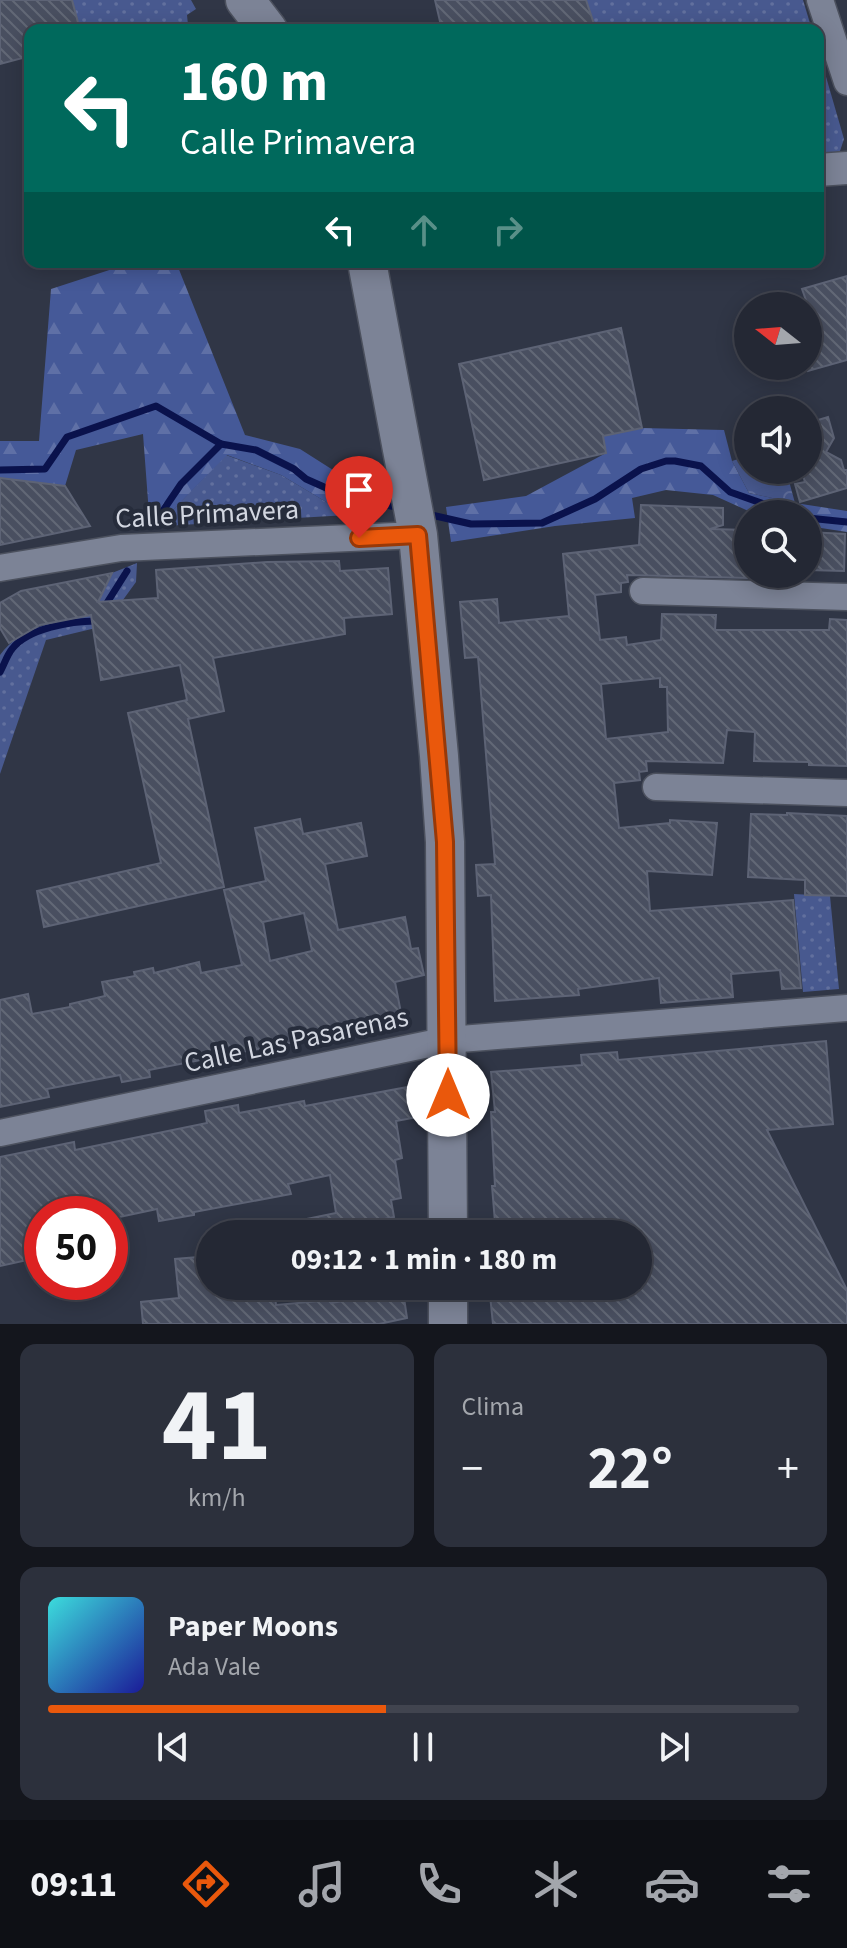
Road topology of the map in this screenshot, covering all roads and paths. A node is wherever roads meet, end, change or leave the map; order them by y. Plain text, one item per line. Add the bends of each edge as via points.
1 (245, 0) edge
2 (820, 0) edge
3 (263, 24) edge
4 (847, 82) edge
5 (847, 168) edge
6 (824, 170) edge
7 (368, 268) edge
8 (418, 535) junction
9 (0, 568) edge
10 (643, 591) dead end
11 (847, 597) edge
12 (656, 787) dead end
13 (847, 793) edge
14 (847, 1008) edge
15 (448, 1040) junction
16 (0, 1133) edge
17 (448, 1220) edge
18 (448, 1300) edge
19 (448, 1324) edge

1 - 3 main road
2 - 4 street
5 - 6 street
7 - 8 main road
8 - 9 street, Calle Primavera via 121,548
8 - 15 main road via 445,842
10 - 11 street
12 - 13 street
14 - 15 street, Calle Las Pasarenas
15 - 16 street, Calle Las Pasarenas
15 - 17 main road
18 - 19 main road

